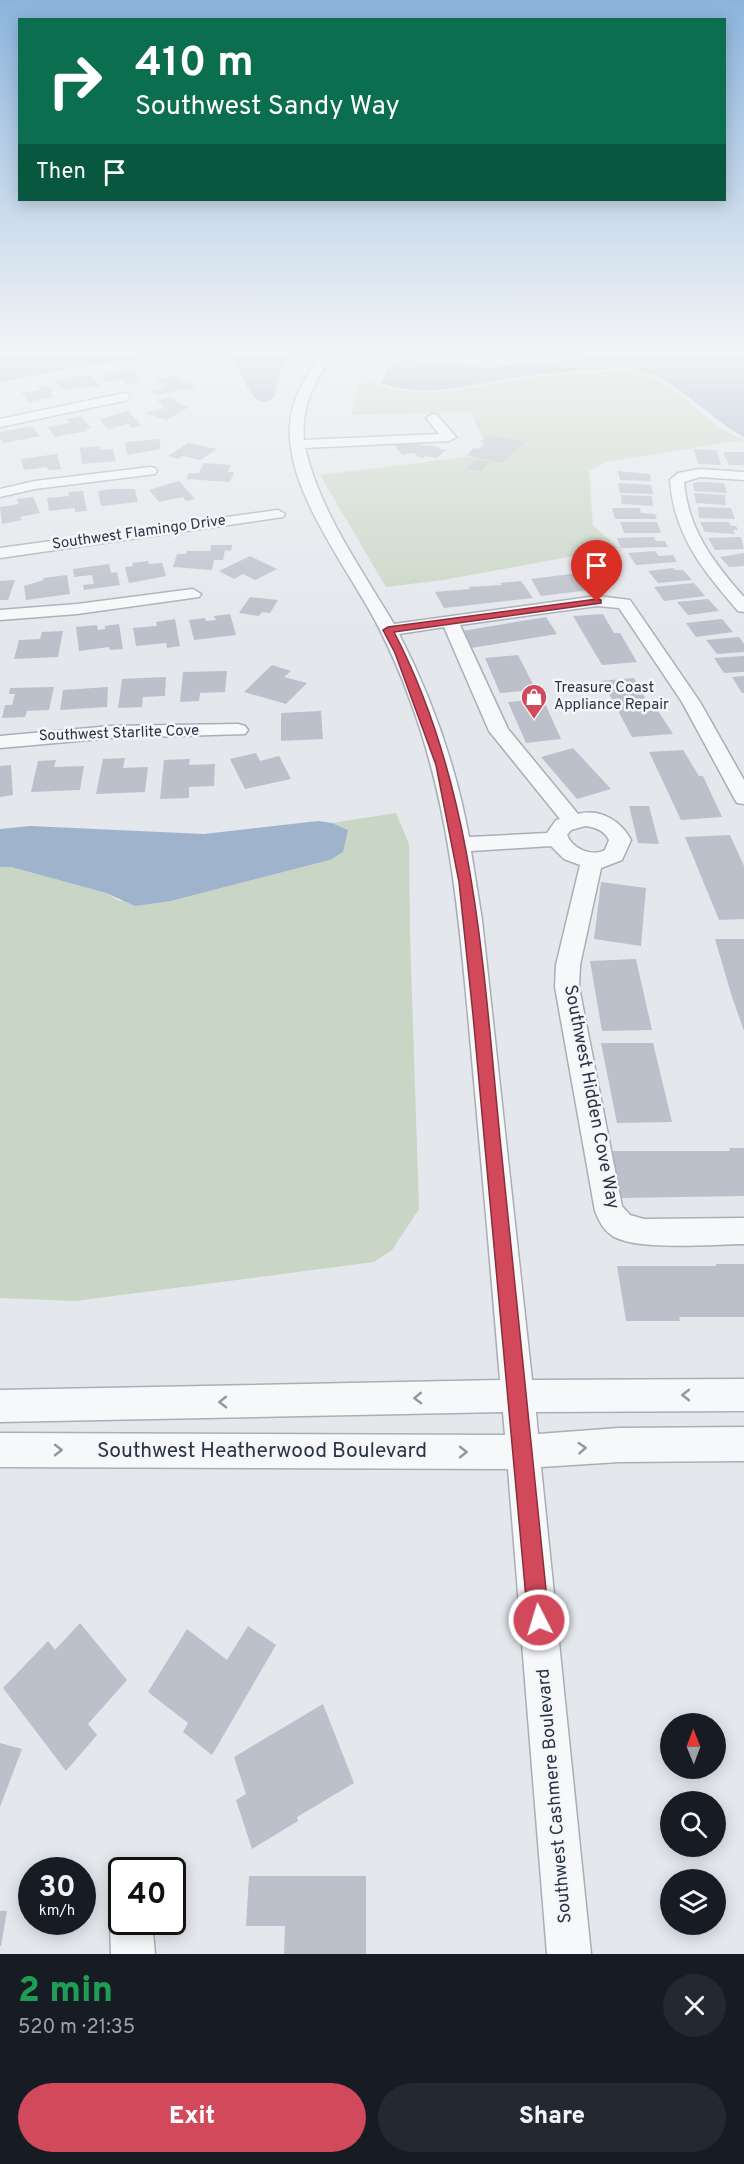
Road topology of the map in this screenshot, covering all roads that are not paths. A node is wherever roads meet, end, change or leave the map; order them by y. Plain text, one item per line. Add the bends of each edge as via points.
1 (298, 445) edge
2 (150, 471) dead end
3 (744, 476) edge
4 (0, 493) edge
5 (278, 514) dead end
6 (0, 553) edge
7 (193, 594) dead end
8 (744, 607) edge
9 (0, 615) edge
10 (450, 621) junction
11 (388, 630) junction
12 (238, 730) dead end
13 (0, 742) edge
14 (744, 798) edge
15 (572, 820) junction
16 (556, 839) junction
17 (459, 844) junction
18 (592, 860) junction
19 (744, 1231) edge
20 (744, 1395) edge
21 (518, 1396) junction
22 (0, 1406) edge
23 (744, 1444) edge
24 (0, 1450) edge
25 (524, 1452) junction
26 (132, 1935) edge
27 (133, 1954) edge
28 (569, 1954) edge

1 - 11 street, Southwest Cashmere Boulevard via 312,495
2 - 4 street via 35,484
3 - 8 street via 682,476 677,480 677,492 686,528 697,551
5 - 6 street, Southwest Flamingo Drive
7 - 9 street
10 - 11 street
10 - 14 street via 597,602 624,603 691,702
10 - 15 street via 499,731
11 - 17 street, Southwest Cashmere Boulevard via 442,765
12 - 13 street, Southwest Starlite Cove via 111,732
15 - 16 street via 562,826
15 - 18 street via 596,820 619,835 620,847 616,852
16 - 17 street
16 - 18 street via 566,852
17 - 21 street, Southwest Cashmere Boulevard via 471,920
18 - 19 street, Southwest Hidden Cove Way via 568,965 567,987 609,1211 621,1226 644,1232
20 -> 21 street
21 -> 22 street
21 - 25 street, Southwest Cashmere Boulevard
25 -> 23 street, Southwest Heatherwood Boulevard via 619,1445
24 -> 25 street, Southwest Heatherwood Boulevard
25 - 28 street, Southwest Cashmere Boulevard
26 - 27 street

